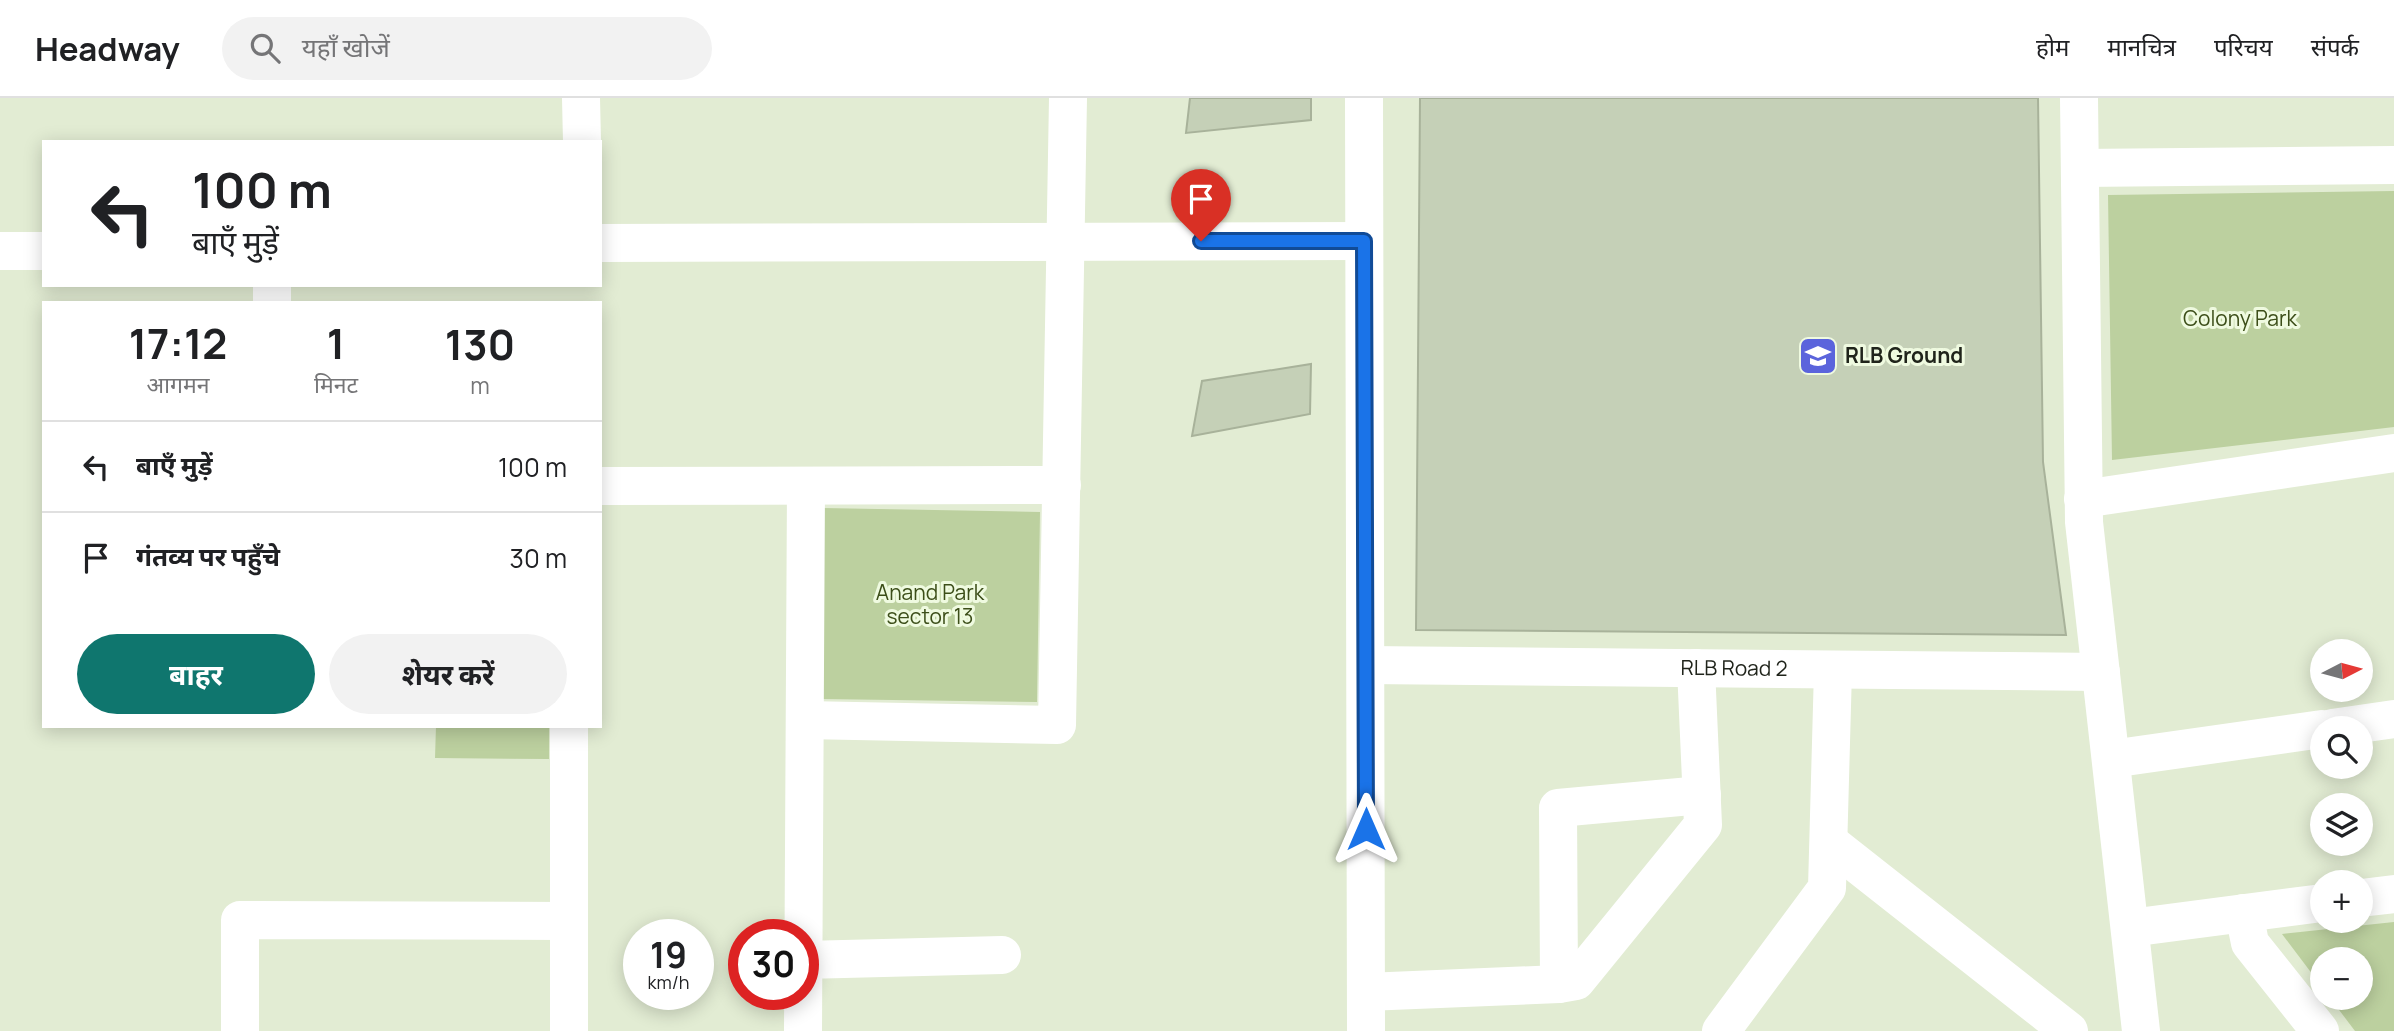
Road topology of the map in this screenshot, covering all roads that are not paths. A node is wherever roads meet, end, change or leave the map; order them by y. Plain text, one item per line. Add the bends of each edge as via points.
1 (582, 98) edge
2 (1068, 98) edge
3 (1364, 98) edge
4 (2079, 98) edge
5 (582, 140) edge
6 (2394, 165) edge
7 (2080, 168) junction
8 (1364, 241) junction
9 (1065, 242) junction
10 (602, 243) edge
11 (0, 251) edge
12 (42, 251) edge
13 (2394, 453) edge
14 (1062, 485) junction
15 (602, 486) edge
16 (806, 486) junction
17 (2083, 499) junction
18 (1366, 665) junction
19 (1696, 668) junction
20 (1833, 670) junction
21 (2101, 672) junction
22 (2394, 719) edge
23 (804, 720) junction
24 (2373, 722) edge
25 (569, 728) edge
26 (2310, 731) edge
27 (2111, 759) junction
28 (1702, 795) junction
29 (1829, 842) junction
30 (2394, 894) edge
31 (2373, 897) edge
32 (2310, 905) edge
33 (2245, 913) junction
34 (804, 919) edge
35 (569, 921) junction
36 (2130, 928) junction
37 (1002, 955) dead end
38 (819, 960) edge
39 (1559, 984) junction
40 (1366, 992) junction
41 (803, 1010) edge
42 (240, 1031) edge
43 (569, 1031) edge
44 (803, 1031) edge
45 (1366, 1031) edge
46 (1721, 1031) edge
47 (2069, 1031) edge
48 (2141, 1031) edge
49 (2320, 1031) edge

1 - 5 street
2 - 9 street
3 - 8 street
4 - 7 street
6 - 7 street
7 - 17 street
8 - 9 street
8 - 18 street
9 - 10 street
9 - 14 street
11 - 12 street
13 - 17 street
14 - 16 street
14 - 23 street via 1057,725
15 - 16 street
16 - 23 street
17 - 21 street
18 - 19 street, RLB Road 2
18 - 40 street
19 - 20 street, RLB Road 2
19 - 28 street
20 - 21 street, RLB Road 2
20 - 29 street
21 - 27 street
22 - 24 street
23 - 34 street
25 - 35 street
26 - 27 street
27 - 36 street
28 - 39 street via 1703,825 1576,981
28 - 39 street via 1558,808
29 - 46 street via 1827,888
29 - 47 street
30 - 31 street
32 - 33 street
33 - 36 street
33 - 49 street via 2250,943
35 - 42 street via 240,920
35 - 43 street
36 - 48 street
37 - 38 street
39 - 40 street
40 - 45 street
41 - 44 street

